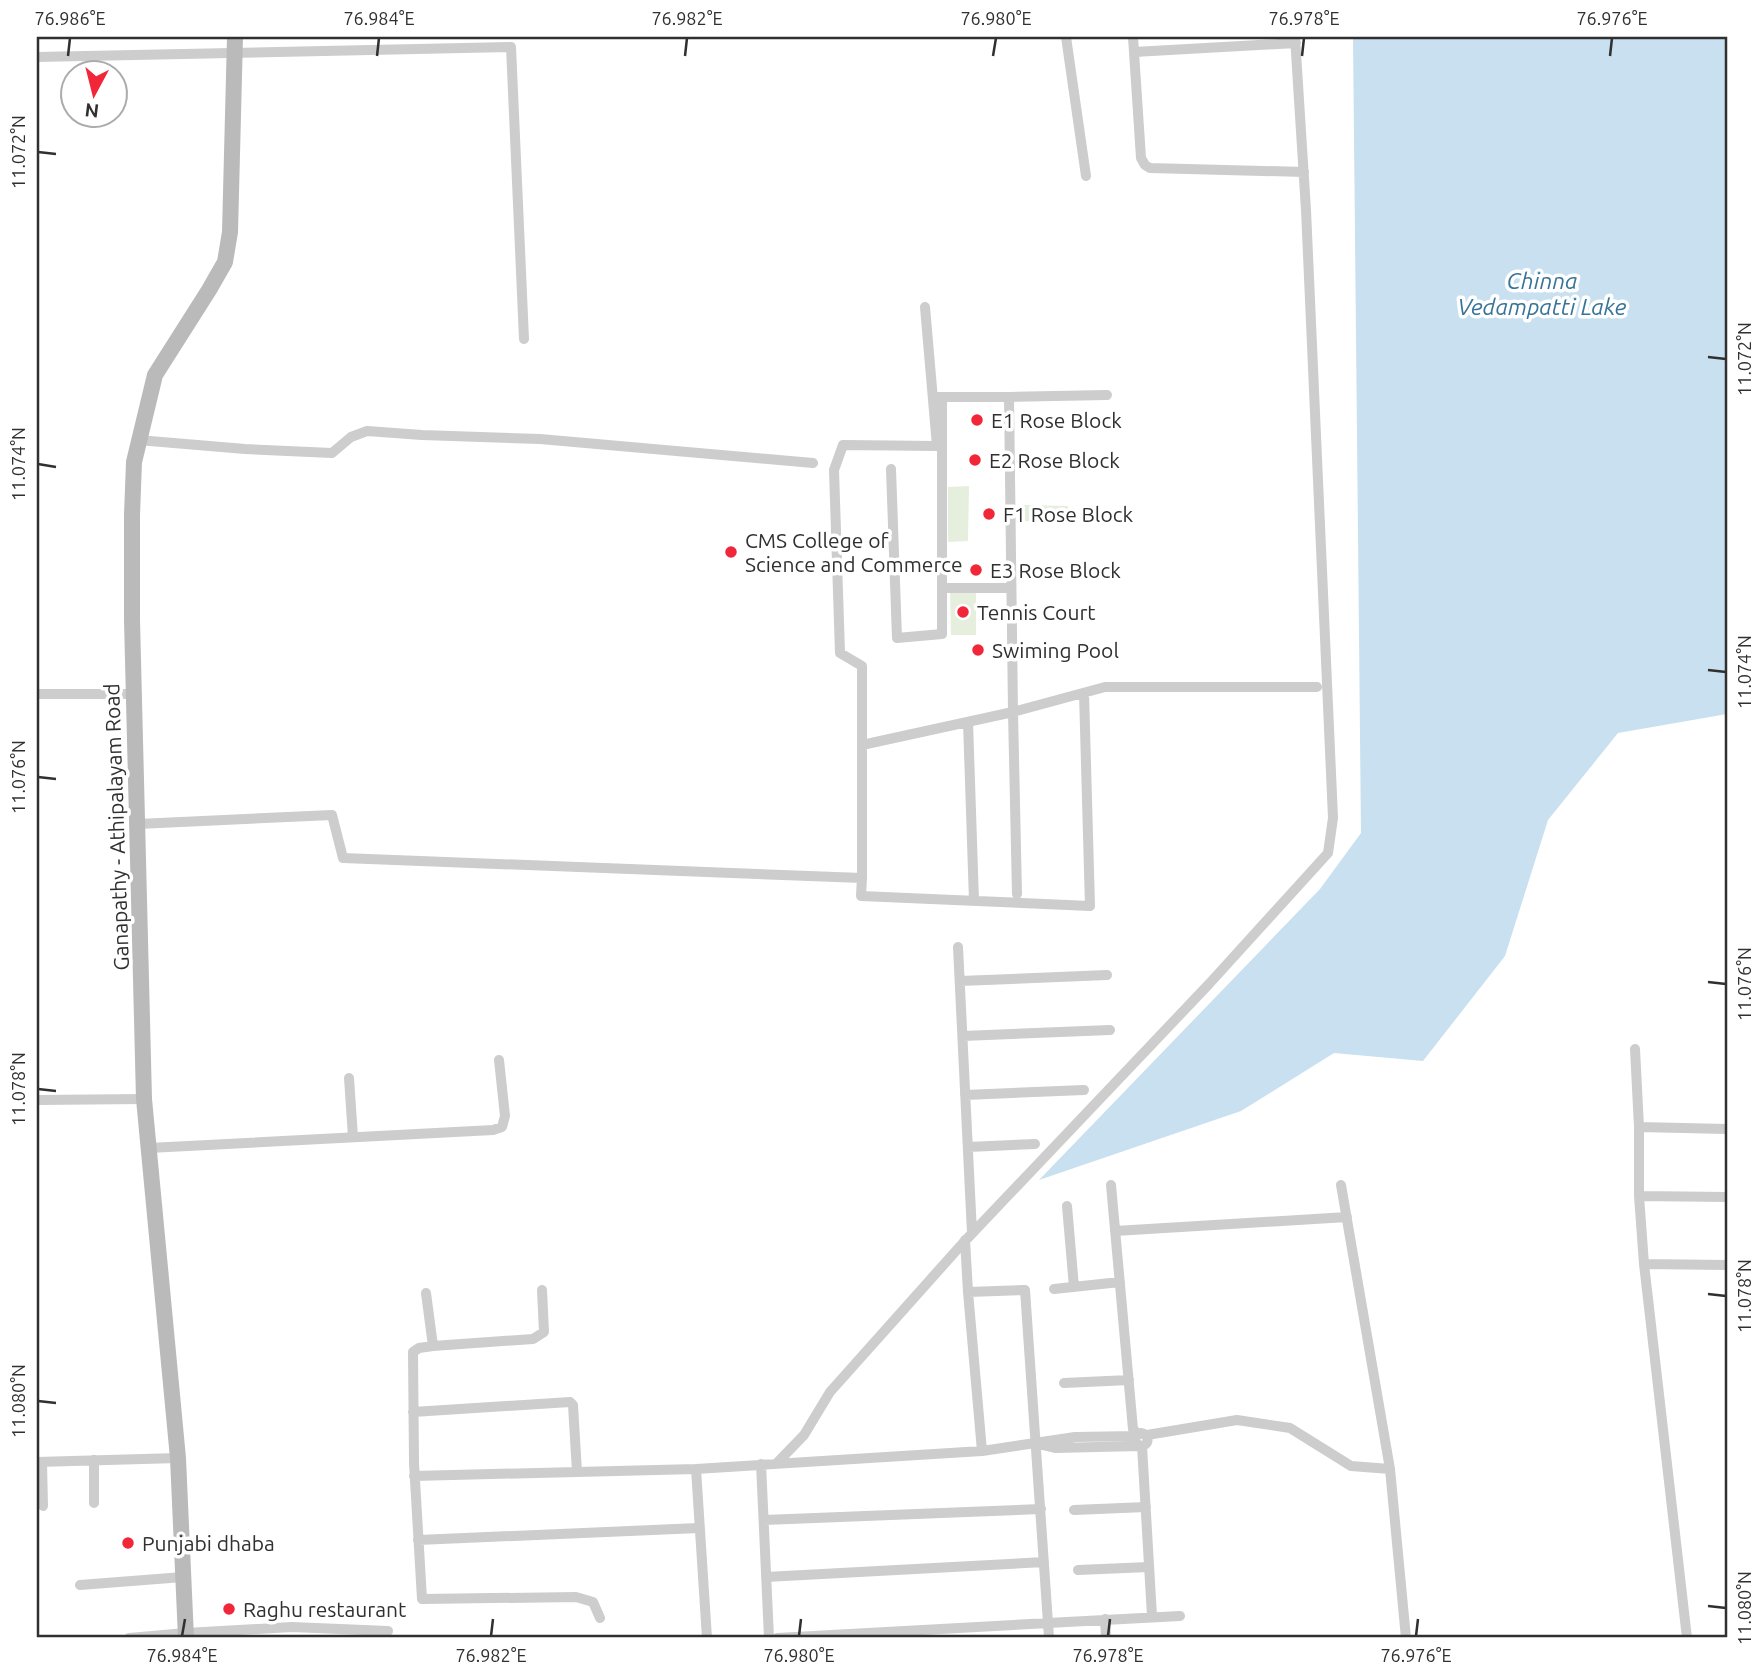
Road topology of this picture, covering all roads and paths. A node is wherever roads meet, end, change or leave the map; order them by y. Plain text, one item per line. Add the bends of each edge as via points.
1 (1066, 37) edge
2 (1133, 37) edge
3 (1296, 40) edge
4 (235, 45) edge
5 (1134, 52) junction
6 (37, 57) edge
7 (1304, 172) junction
8 (1086, 176) dead end
9 (925, 307) dead end
10 (524, 338) dead end
11 (1107, 395) dead end
12 (937, 397) junction
13 (1009, 397) junction
14 (138, 440) junction
15 (813, 463) dead end
16 (891, 469) dead end
17 (942, 588) junction
18 (1011, 588) junction
19 (1317, 687) dead end
20 (1084, 693) junction
21 (37, 694) edge
22 (134, 694) junction
23 (1013, 712) junction
24 (968, 722) junction
25 (862, 746) junction
26 (138, 824) junction
27 (862, 878) junction
28 (1017, 894) dead end
29 (974, 901) junction
30 (958, 947) dead end
31 (1107, 975) dead end
32 (960, 981) junction
33 (1110, 1030) dead end
34 (963, 1037) junction
35 (1635, 1049) dead end
36 (499, 1060) dead end
37 (349, 1078) dead end
38 (1084, 1090) dead end
39 (965, 1095) junction
40 (144, 1099) junction
41 (37, 1100) edge
42 (1639, 1127) junction
43 (1727, 1129) edge
44 (353, 1137) junction
45 (1035, 1144) dead end
46 (968, 1147) junction
47 (149, 1148) junction
48 (1111, 1185) dead end
49 (1341, 1185) dead end
50 (1639, 1196) junction
51 (1727, 1197) edge
52 (1067, 1206) dead end
53 (1347, 1217) junction
54 (1115, 1231) junction
55 (969, 1236) junction
56 (1644, 1264) junction
57 (1727, 1265) edge
58 (1120, 1282) junction
59 (1074, 1287) junction
60 (1054, 1289) dead end
61 (542, 1290) dead end
62 (968, 1292) junction
63 (426, 1293) dead end
64 (433, 1346) junction
65 (1129, 1380) junction
66 (1064, 1383) dead end
67 (413, 1412) junction
68 (1140, 1439) junction
69 (1035, 1444) junction
70 (982, 1451) junction
71 (178, 1458) junction
72 (94, 1460) junction
73 (39, 1462) edge
74 (776, 1464) junction
75 (761, 1465) junction
76 (696, 1469) junction
77 (1390, 1469) junction
78 (577, 1472) junction
79 (415, 1476) junction
80 (94, 1503) dead end
81 (43, 1506) dead end
82 (1146, 1507) junction
83 (1041, 1508) junction
84 (1074, 1510) dead end
85 (764, 1520) junction
86 (699, 1528) junction
87 (418, 1540) junction
88 (1044, 1562) junction
89 (1149, 1567) junction
90 (1078, 1570) dead end
91 (183, 1577) junction
92 (766, 1577) junction
93 (80, 1585) dead end
94 (1153, 1616) junction
95 (1180, 1616) dead end
96 (600, 1618) dead end
97 (1105, 1619) junction
98 (1048, 1623) junction
99 (388, 1631) dead end
100 (905, 1635) edge
101 (186, 1636) edge
102 (840, 1637) edge
103 (129, 1638) edge
104 (707, 1638) edge
105 (769, 1638) edge
106 (777, 1638) edge
107 (1049, 1638) edge
108 (1107, 1638) edge
109 (1406, 1638) edge
110 (1687, 1638) edge

1 - 8 street
2 - 5 street
3 - 5 street
3 - 7 street
4 - 6 street
4 - 10 street via 511,47
4 - 14 main road, Ganapathy - Athipalayam Road via 230,232 225,261 155,375
5 - 7 street via 1145,165
7 - 55 street via 1332,818 1328,853
9 - 12 street
11 - 13 street
12 - 13 street
12 - 17 street
12 - 25 street via 937,446 843,445 834,470 840,653 862,666
13 - 18 street
14 - 15 street via 332,453 367,431 540,439
14 - 22 main road, Ganapathy - Athipalayam Road via 132,514
16 - 17 street via 897,638 942,634
17 - 18 street
18 - 23 street
19 - 20 street via 1105,687
20 - 23 street
20 - 29 street via 1090,906
21 - 22 street
22 - 26 main road, Ganapathy - Athipalayam Road
23 - 24 street
23 - 28 street
24 - 25 street
24 - 29 street
25 - 27 street
26 - 27 street via 332,815 343,858
26 - 40 main road, Ganapathy - Athipalayam Road
27 - 29 street via 861,896
30 - 32 street
31 - 32 street
32 - 34 street
33 - 34 street
34 - 39 street
35 - 42 street
36 - 44 street via 502,1127
37 - 44 street
38 - 39 street
39 - 46 street
40 - 41 street
40 - 47 main road, Ganapathy - Athipalayam Road
42 - 43 street
42 - 50 street
44 - 47 street
45 - 46 street
46 - 55 street
47 - 71 main road, Ganapathy - Athipalayam Road
48 - 54 street
49 - 53 street
50 - 51 street
50 - 56 street
52 - 59 street
53 - 54 street
53 - 77 street
54 - 58 street
55 - 62 street
55 - 74 street via 830,1392 804,1435
56 - 57 street
56 - 110 street
58 - 59 street
58 - 65 street
59 - 60 street
61 - 64 street via 544,1332 533,1339
62 - 69 street via 1025,1290
62 - 70 street
63 - 64 street
64 - 67 street via 413,1352
65 - 66 street
65 - 68 street via 1133,1429
67 - 78 street via 570,1402
67 - 79 street
68 - 69 street via 1055,1448
68 - 77 street via 1237,1420 1290,1428 1352,1466
68 - 82 street
69 - 70 street
69 - 83 street
70 - 74 street
71 - 72 street
71 - 91 main road, Ganapathy - Athipalayam Road
72 - 73 street
72 - 80 street
73 - 81 street
74 - 75 street
75 - 76 street
75 - 85 street
76 - 78 street
76 - 86 street
77 - 109 street
78 - 79 street
79 - 87 street
82 - 84 street
82 - 89 street
83 - 85 street
83 - 88 street
85 - 92 street
86 - 87 street
86 - 104 street
87 - 96 street via 422,1599 576,1597 593,1602
88 - 92 street
88 - 98 street
89 - 90 street
89 - 94 street
91 - 93 street
91 - 101 main road, Ganapathy - Athipalayam Road
92 - 105 street
94 - 95 street
94 - 97 street
97 - 98 street
97 - 108 street
98 - 100 street
98 - 107 street
99 - 101 street via 292,1627
100 - 102 street
101 - 103 street
102 - 106 street

